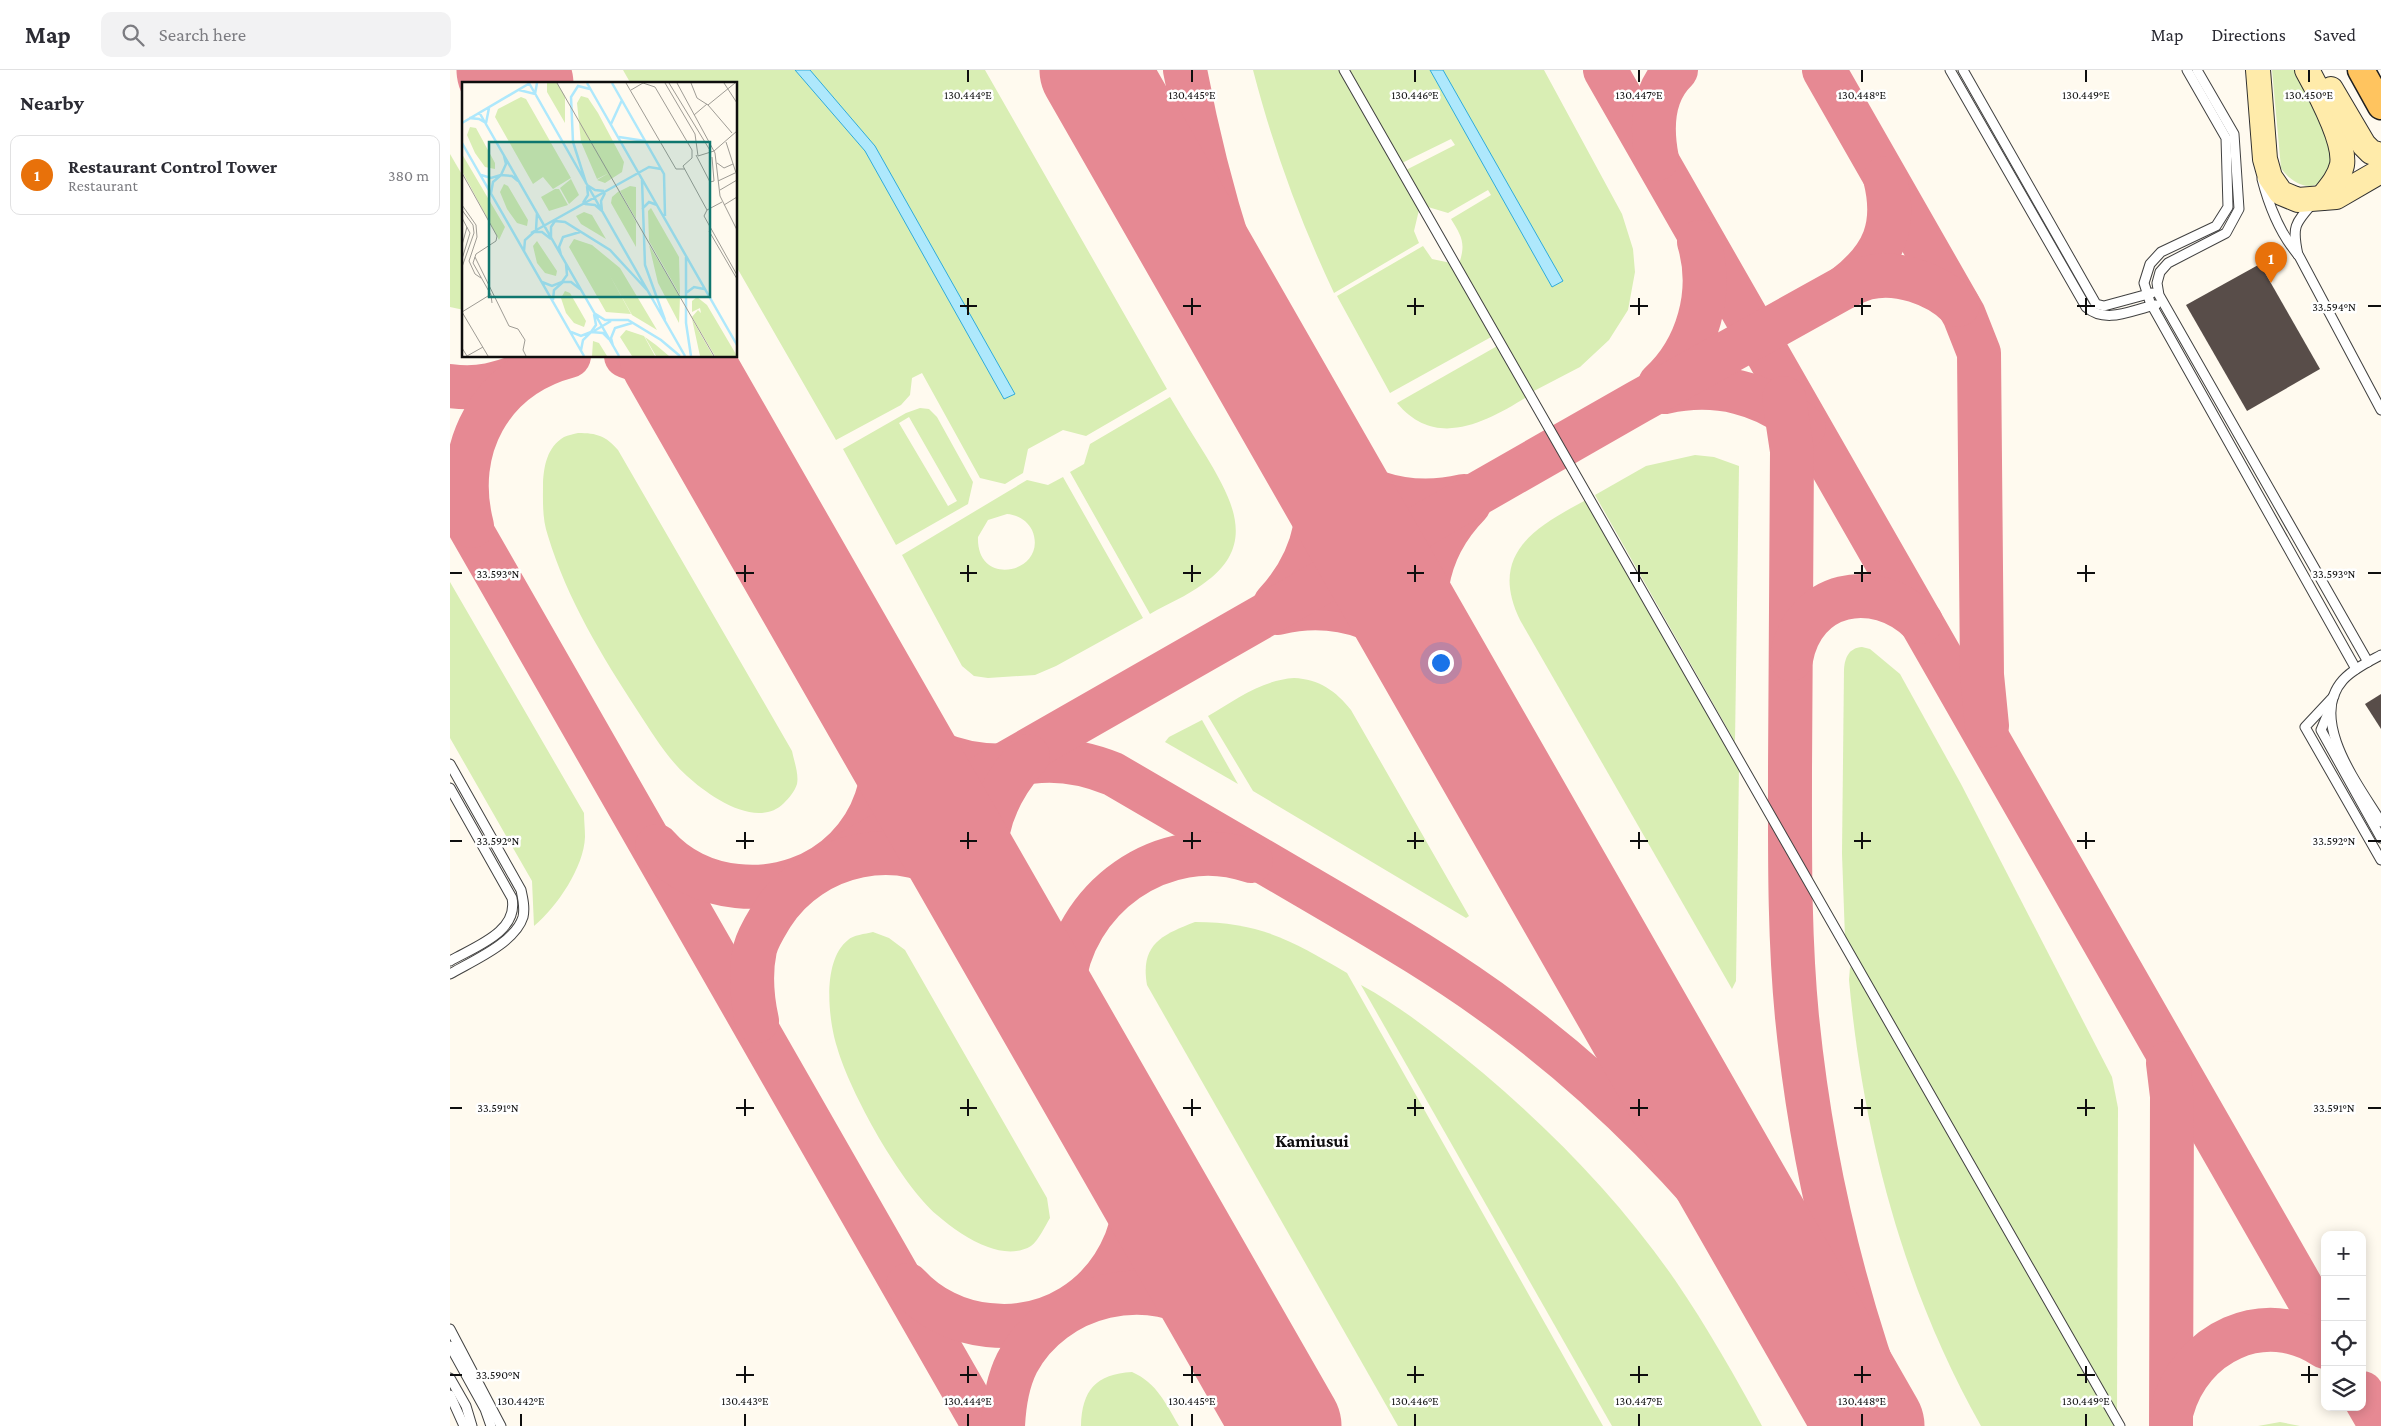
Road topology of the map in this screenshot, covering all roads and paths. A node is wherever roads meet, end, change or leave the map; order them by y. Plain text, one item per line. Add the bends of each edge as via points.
1 (1344, 70) edge
2 (1950, 70) edge
3 (1963, 70) edge
4 (2186, 70) edge
5 (2197, 70) edge
6 (2258, 70) edge
7 (2307, 70) edge
8 (2321, 70) edge
9 (2361, 70) edge
10 (2326, 104) junction
11 (2381, 106) edge
12 (2381, 155) edge
13 (2265, 159) junction
14 (2375, 175) edge
15 (2320, 198) junction
16 (2299, 256) junction
17 (2158, 292) junction
18 (2147, 293) junction
19 (2164, 304) junction
20 (2152, 306) junction
21 (2380, 406) edge
22 (2381, 655) edge
23 (2368, 662) junction
24 (2356, 669) junction
25 (2334, 698) junction
26 (450, 764) edge
27 (450, 788) edge
28 (2381, 822) edge
29 (2381, 838) edge
30 (2381, 860) edge
31 (450, 961) edge
32 (450, 974) edge
33 (450, 1329) edge
34 (450, 1346) edge
35 (450, 1378) edge
36 (450, 1395) edge
37 (464, 1426) edge
38 (472, 1426) edge
39 (492, 1426) edge
40 (501, 1426) edge
41 (2120, 1426) edge

1 - 41 lane
2 - 20 lane via 2086,307 2108,316
3 - 18 lane via 2096,304 2104,306
4 - 18 lane via 2226,138 2228,207 2216,226 2161,252 2150,264 2144,283
5 - 17 lane via 2234,134 2239,209 2226,233 2168,263 2160,272
6 - 13 street
7 - 10 street
8 - 12 street via 2364,145
9 - 11 main road
10 - 14 street
10 - 15 street via 2342,163 2333,184
13 - 15 street via 2270,177 2281,193 2298,200
13 - 16 lane via 2261,178 2267,198 2290,246
14 - 15 street via 2336,197
15 - 16 lane via 2301,216 2294,232
16 - 21 lane
17 - 18 lane
17 - 19 lane
18 - 20 lane
19 - 20 lane
19 - 23 lane
20 - 24 lane
22 - 23 lane
23 - 24 lane
24 - 25 lane via 2342,681
25 - 28 lane via 2331,721 2336,745
25 - 29 lane via 2321,730
25 - 30 lane via 2305,727
26 - 32 lane via 521,890 524,906 520,926 508,939
27 - 31 lane via 512,898 514,908 508,923 498,932
33 - 40 lane
34 - 39 lane
35 - 38 lane via 466,1406
36 - 37 lane

